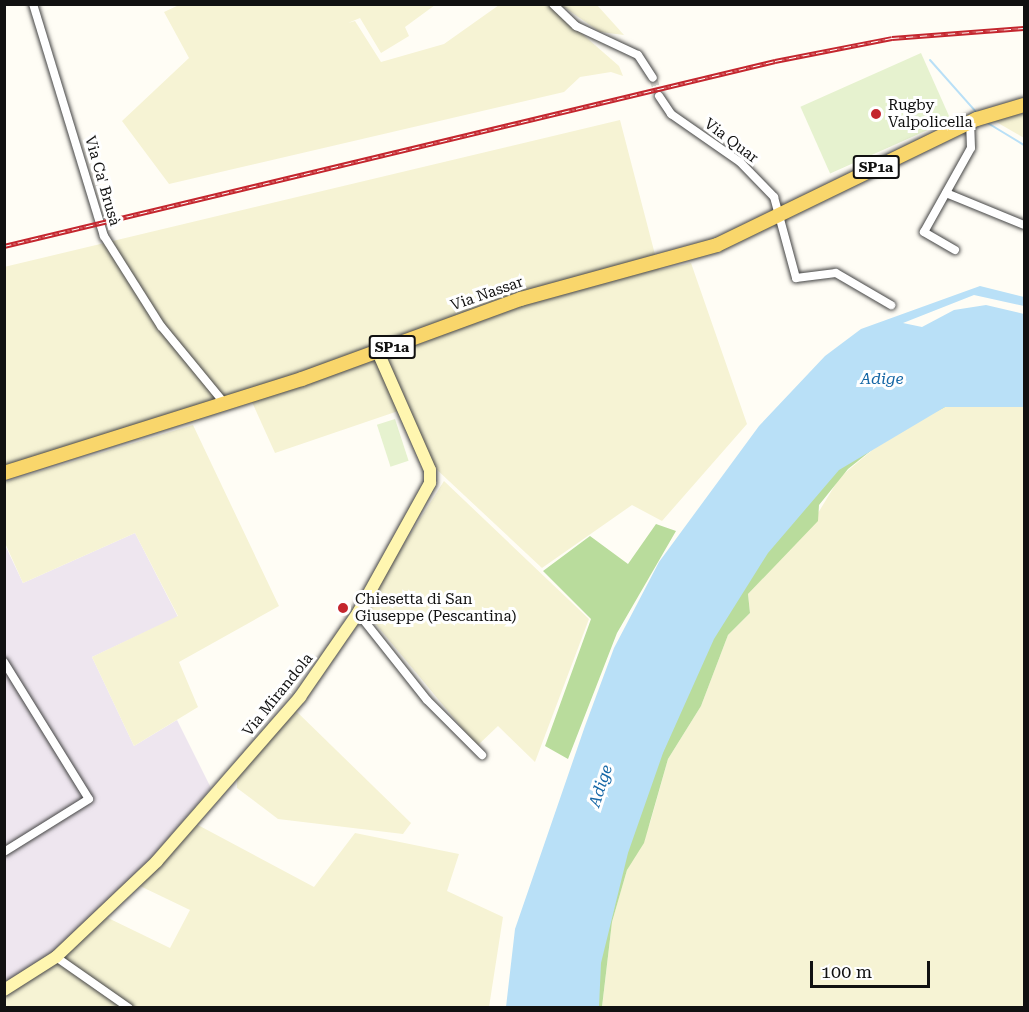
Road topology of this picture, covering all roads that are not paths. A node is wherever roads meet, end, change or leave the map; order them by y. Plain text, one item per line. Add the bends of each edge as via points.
1 (33, 4) edge
2 (553, 4) edge
3 (653, 78) tunnel mouth
4 (659, 96) tunnel mouth
5 (1024, 105) edge
6 (974, 121) junction
7 (946, 193) junction
8 (775, 214) junction
9 (1024, 225) edge
10 (955, 250) dead end
11 (891, 305) dead end
12 (378, 352) junction
13 (225, 404) junction
14 (4, 473) edge
15 (358, 613) junction
16 (4, 662) edge
17 (482, 755) dead end
18 (4, 852) edge
19 (56, 957) junction
20 (4, 990) edge
21 (129, 1008) edge

1 - 13 street, Via Ca' Brusà via 104,236 161,326
2 - 3 street via 576,26 638,55
4 - 8 street, Via Quar via 671,114 747,168 774,196
5 - 6 main road, Via Nassar / SP1a
6 - 7 street via 971,148
6 - 8 main road, Via Nassar / SP1a
7 - 9 street
7 - 10 street via 924,232
8 - 11 street, Via Quar via 796,278 836,273
8 - 12 main road, Via Nassar / SP1a via 717,245 521,298
12 - 13 main road, Via Nassar / SP1a
12 - 15 street, Via Mirandola via 430,470 430,483
13 - 14 main road, Via Nassar / SP1a
15 - 17 street via 427,700
15 - 19 street, Via Mirandola via 300,696 157,861
16 - 18 street via 89,799
19 - 20 street, Via Mirandola
19 - 21 street

